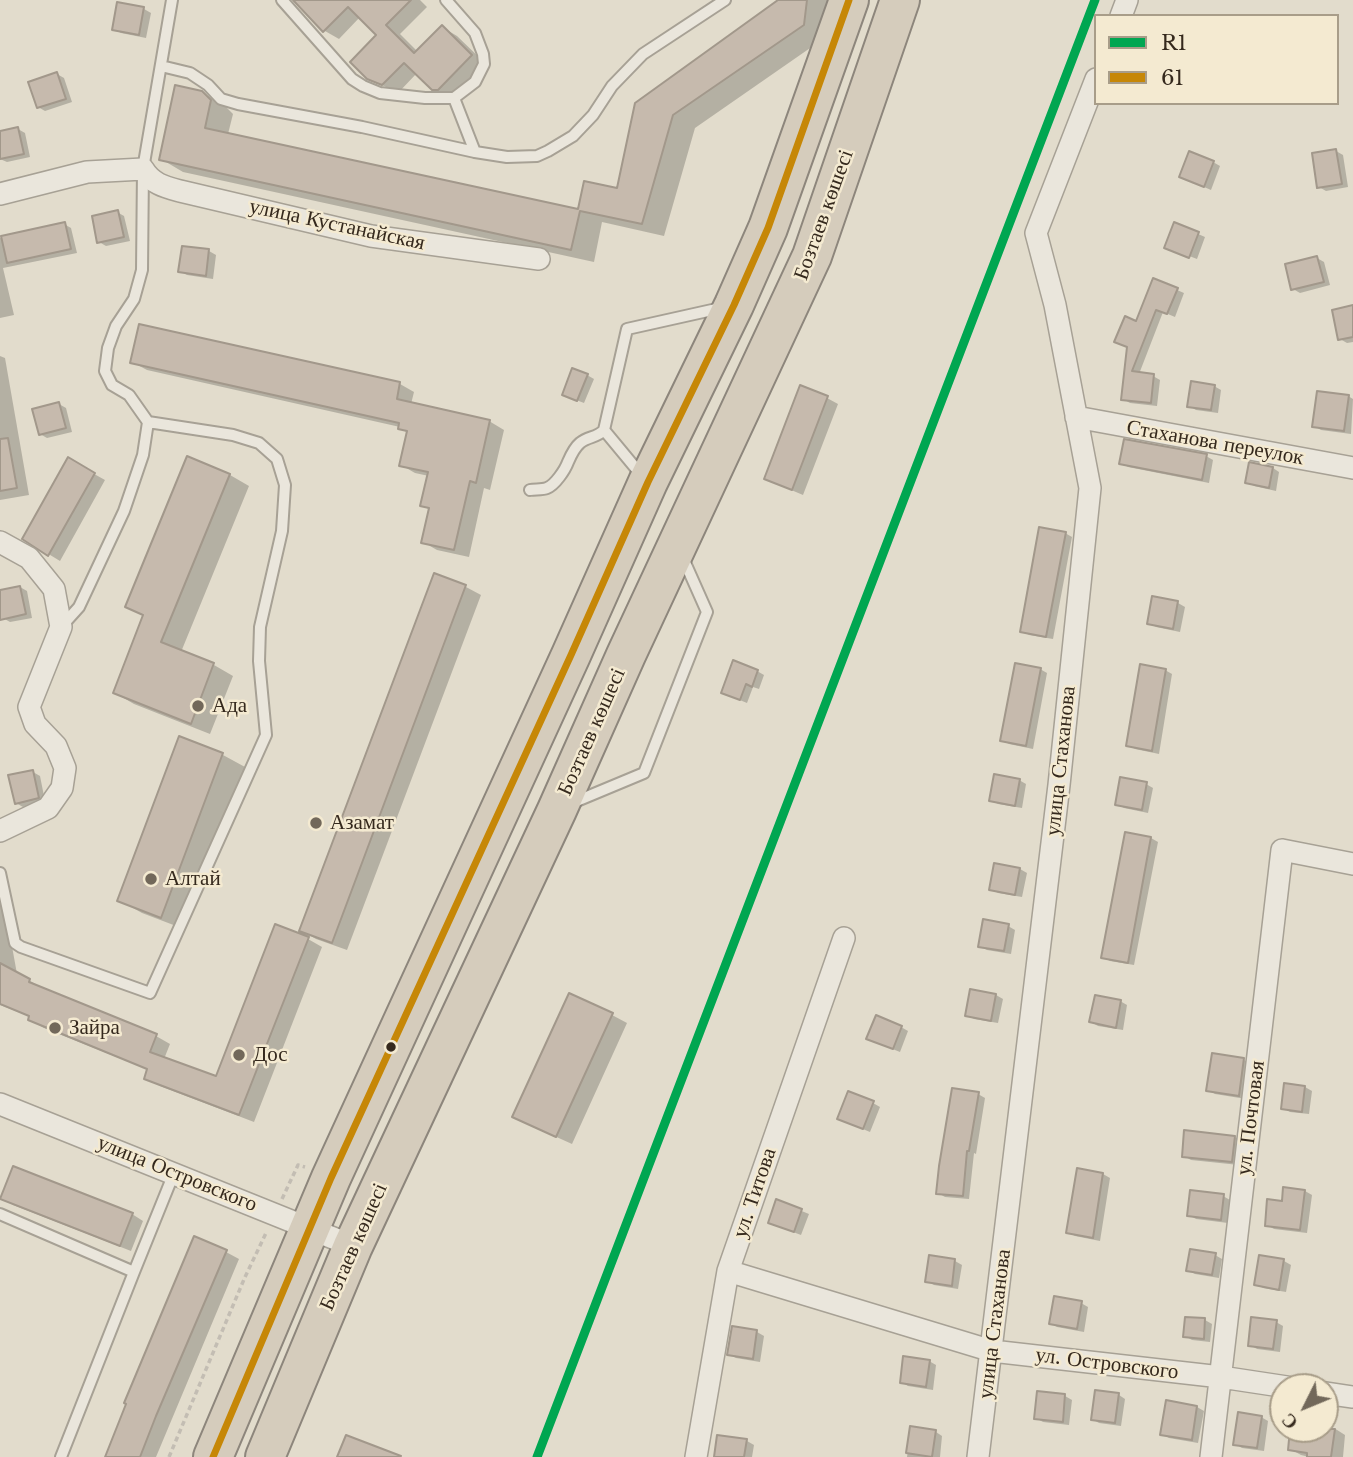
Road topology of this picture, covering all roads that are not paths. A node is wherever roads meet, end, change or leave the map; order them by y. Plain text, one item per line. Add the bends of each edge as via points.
1 (172, 0) edge
2 (282, 0) edge
3 (446, 0) edge
4 (726, 0) edge
5 (849, 0) edge
6 (900, 0) edge
7 (161, 66) junction
8 (1094, 84) edge
9 (454, 98) junction
10 (475, 152) junction
11 (143, 169) junction
12 (0, 194) edge
13 (539, 259) dead end
14 (734, 305) junction
15 (1076, 417) junction
16 (148, 422) junction
17 (604, 430) junction
18 (1353, 468) edge
19 (648, 482) junction
20 (530, 490) dead end
21 (0, 541) edge
22 (677, 546) junction
23 (61, 627) junction
24 (557, 810) junction
25 (0, 831) edge
26 (1353, 864) edge
27 (0, 873) edge
28 (844, 937) dead end
29 (0, 1104) edge
30 (174, 1173) junction
31 (0, 1214) edge
32 (310, 1228) junction
33 (353, 1246) junction
34 (728, 1271) junction
35 (134, 1272) junction
36 (992, 1351) junction
37 (1222, 1377) junction
38 (1269, 1384) edge
39 (61, 1457) edge
40 (212, 1457) edge
41 (265, 1457) edge
42 (696, 1457) edge
43 (978, 1457) edge
44 (1211, 1457) edge

1 - 7 lane
2 - 9 lane via 363,86 400,96
3 - 9 lane via 475,33 484,64 475,82
4 - 10 lane via 643,54 573,136 537,156
5 - 14 highway via 768,228
6 - 22 highway, Бозтаев көшесі via 812,256
7 - 10 lane via 190,73 227,101
7 - 11 lane
8 - 15 street, улица Стаханова via 1036,233
9 - 10 lane
11 - 12 street via 87,173
11 - 13 street, улица Кустанайская via 162,186 371,236
11 - 16 lane via 142,270 134,299 108,348 105,372
14 - 17 lane via 627,329
14 - 19 highway
15 - 18 street, Стаханова переулок
15 - 36 street, улица Стаханова via 1090,488
16 - 23 lane via 143,455 124,511 79,607
16 - 27 lane via 233,435 260,443 277,459 285,485 282,531 260,626 258,661 266,735 150,993 20,947 15,943
17 - 19 lane
17 - 20 lane via 579,443 551,485
19 - 32 highway
21 - 23 street via 29,558 54,589
22 - 24 highway, Бозтаев көшесі
22 - 24 lane via 706,612 644,773
23 - 25 street via 29,707 65,768 62,789 48,808
24 - 33 highway, Бозтаев көшесі
26 - 37 street, ул. Почтовая via 1282,850
28 - 34 street, ул. Титова
29 - 30 street, улица Островского
30 - 32 street, улица Островского
30 - 35 lane
31 - 35 lane
32 - 33 street, улица Островского
32 - 40 highway
33 - 41 highway, Бозтаев көшесі
34 - 36 street, ул. Островского
34 - 42 street, ул. Титова
35 - 39 lane
36 - 37 street, ул. Островского
36 - 43 street, улица Стаханова
37 - 38 street, ул. Островского
37 - 44 street, ул. Почтовая

